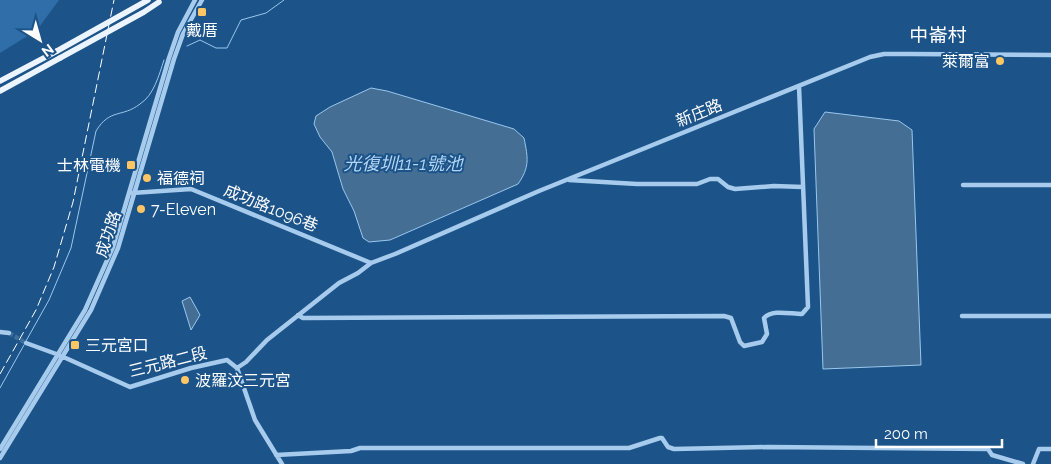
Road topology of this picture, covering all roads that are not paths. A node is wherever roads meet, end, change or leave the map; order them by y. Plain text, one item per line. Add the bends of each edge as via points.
1 (148, 0) edge
2 (195, 0) edge
3 (202, 0) edge
4 (160, 1) edge
5 (1051, 55) edge
6 (0, 81) edge
7 (799, 86) junction
8 (0, 91) edge
9 (566, 180) junction
10 (963, 185) dead end
11 (1051, 185) edge
12 (803, 187) junction
13 (132, 193) junction
14 (371, 263) junction
15 (298, 315) junction
16 (962, 316) dead end
17 (1051, 316) edge
18 (0, 332) edge
19 (8, 333) tunnel mouth
20 (26, 343) tunnel mouth
21 (61, 356) junction
22 (237, 368) junction
23 (0, 449) edge
24 (1051, 449) edge
25 (276, 455) junction
26 (0, 458) edge
27 (282, 464) edge
28 (1023, 464) edge
29 (1033, 464) edge

1 - 6 main road, bridge
2 - 13 street, 成功路 via 168,58
3 - 13 street, 成功路 via 183,34
4 - 8 main road, bridge
5 - 7 street, 新庄路 via 884,54
7 - 9 street, 新庄路
7 - 12 street
9 - 12 street via 697,184 710,178 735,189
9 - 14 street, 新庄路
10 - 11 street
12 - 15 street via 808,307 802,314 766,315 767,334 762,342 744,346 731,318 724,316 303,318
13 - 14 street, 成功路1096巷 via 191,189
13 - 21 street, 成功路 via 97,285
14 - 15 street, 新庄路
15 - 22 street, 新庄路
16 - 17 street
18 - 19 street
20 - 21 street
21 - 22 street, 三元路二段 via 130,387 227,360
21 - 23 street, 成功路
21 - 26 street, 成功路
22 - 25 street via 255,420
24 - 29 street via 1039,449
25 - 27 street
25 - 28 street via 360,448 629,448 662,438 674,449 988,450 992,455

